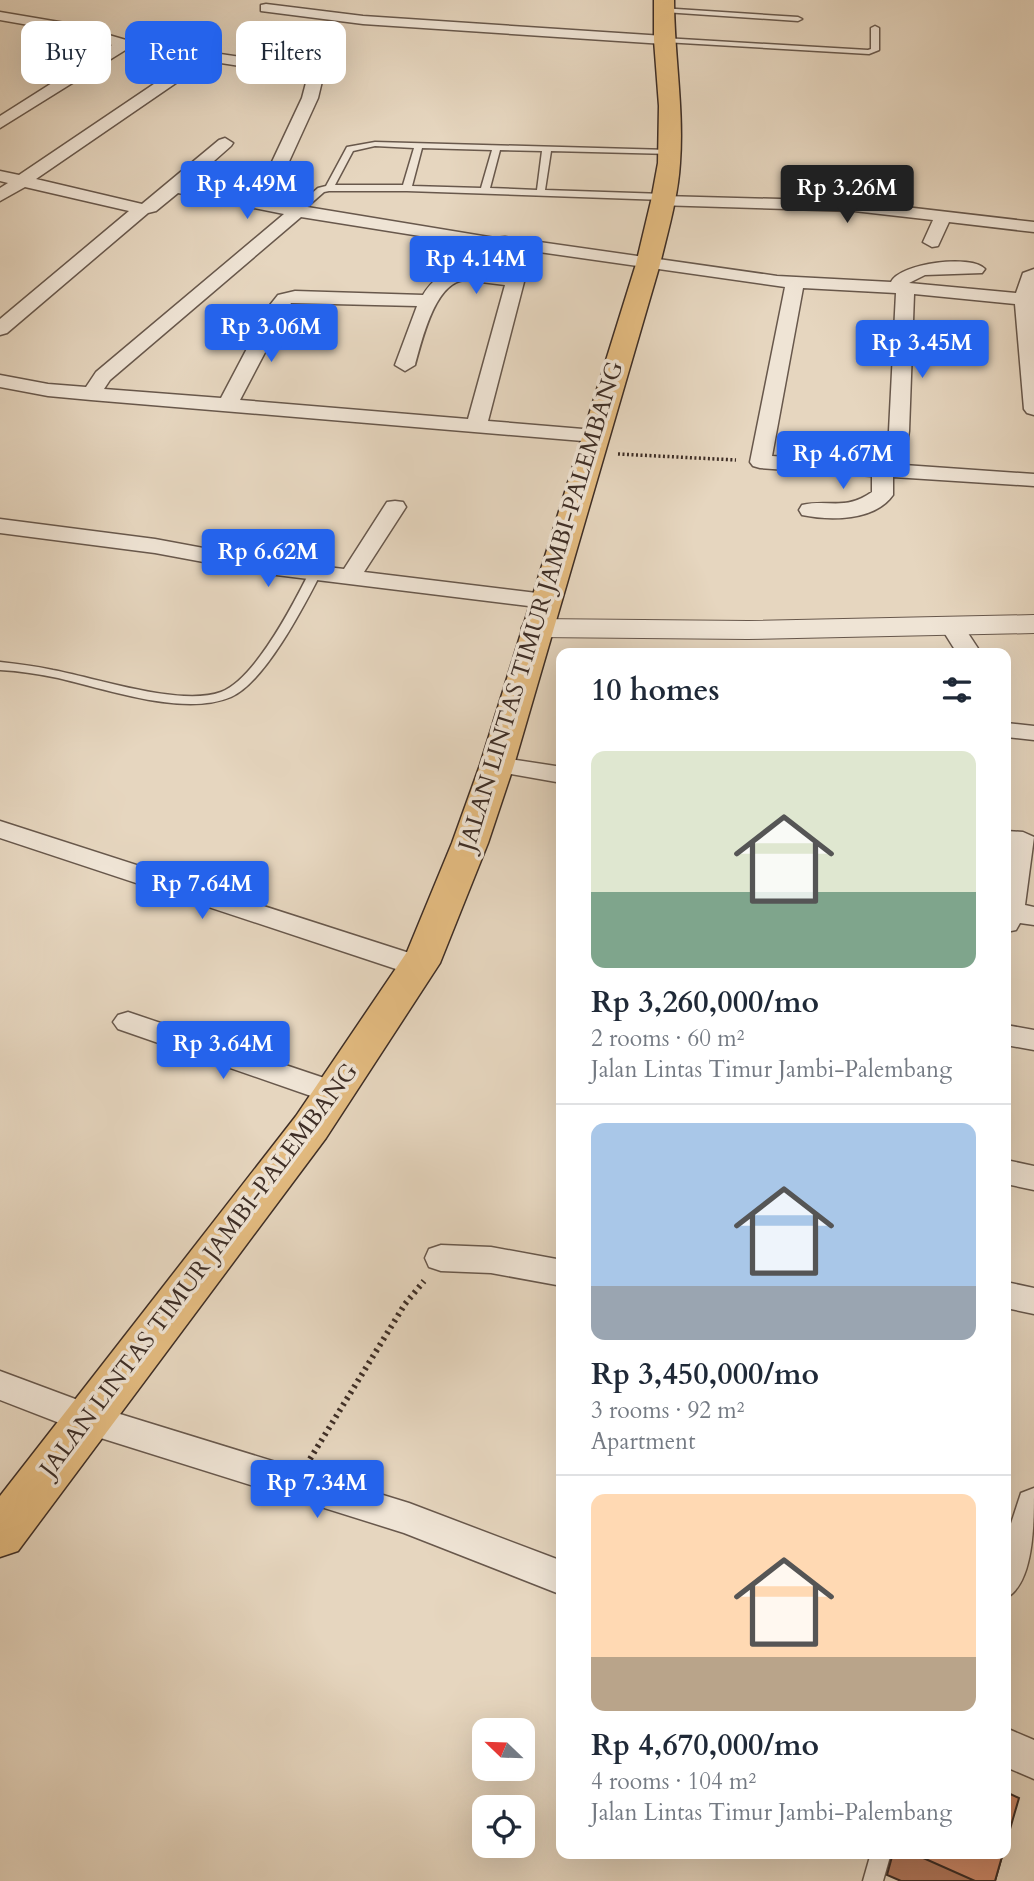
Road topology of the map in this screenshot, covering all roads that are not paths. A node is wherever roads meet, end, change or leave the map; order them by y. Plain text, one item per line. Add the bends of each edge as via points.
1 (266, 8) dead end
2 (0, 16) edge
3 (664, 17) edge
4 (798, 19) dead end
5 (876, 28) dead end
6 (124, 44) joint
7 (222, 60) edge
8 (164, 84) edge
9 (0, 123) edge
10 (225, 143) dead end
11 (419, 145) junction
12 (497, 147) junction
13 (547, 148) junction
14 (669, 152) junction
15 (0, 176) edge
16 (22, 180) junction
17 (175, 187) junction
18 (329, 188) junction
19 (407, 188) junction
20 (485, 190) junction
21 (541, 192) junction
22 (0, 196) edge
23 (664, 199) junction
24 (261, 204) junction
25 (142, 209) junction
26 (297, 211) junction
27 (944, 215) junction
28 (1034, 227) edge
29 (932, 242) dead end
30 (525, 245) junction
31 (648, 264) junction
32 (976, 270) dead end
33 (1034, 274) edge
34 (515, 282) junction
35 (794, 282) junction
36 (902, 288) junction
37 (1024, 299) junction
38 (429, 301) junction
39 (0, 328) edge
40 (405, 365) dead end
41 (0, 381) edge
42 (91, 394) junction
43 (227, 405) junction
44 (1034, 409) edge
45 (476, 426) junction
46 (592, 444) junction
47 (887, 469) junction
48 (1034, 480) edge
49 (395, 507) dead end
50 (810, 510) dead end
51 (0, 526) edge
52 (315, 573) junction
53 (350, 578) junction
54 (540, 615) junction
55 (1034, 624) edge
56 (952, 626) junction
57 (966, 648) edge
58 (0, 666) edge
59 (1011, 731) edge
60 (1034, 733) edge
61 (497, 765) junction
62 (556, 774) edge
63 (0, 829) edge
64 (1021, 841) edge
65 (1016, 917) edge
66 (418, 966) junction
67 (128, 1022) dead end
68 (1011, 1036) edge
69 (1034, 1040) edge
70 (334, 1093) junction
71 (1011, 1173) edge
72 (1034, 1178) edge
73 (442, 1258) road end
74 (556, 1272) edge
75 (1011, 1295) edge
76 (1034, 1301) edge
77 (0, 1385) edge
78 (88, 1419) junction
79 (1034, 1504) edge
80 (0, 1535) edge
81 (1011, 1574) edge
82 (556, 1576) edge
83 (1011, 1748) edge
84 (1034, 1760) edge
85 (879, 1859) edge
86 (873, 1881) edge

1 - 3 street via 363,20
2 - 6 street via 83,31
3 - 4 lane
3 - 5 lane via 869,52 875,50
3 - 14 highway, JALAN LINTAS TIMUR JAMBI-PALEMBANG
6 - 9 street
7 - 24 street via 315,77 310,98
8 - 16 street
10 - 17 street
11 - 12 lane
11 - 18 lane via 375,144 350,149
11 - 19 lane
12 - 13 lane
12 - 20 lane
13 - 14 lane
13 - 21 lane
14 - 23 highway, JALAN LINTAS TIMUR JAMBI-PALEMBANG
15 - 16 street
16 - 22 street
16 - 25 street
17 - 24 street
17 - 25 street
18 - 19 lane
18 - 26 lane
19 - 20 lane
20 - 21 lane
21 - 23 lane
23 - 27 street via 826,204
23 - 31 highway, JALAN LINTAS TIMUR JAMBI-PALEMBANG
24 - 26 street
25 - 39 street
26 - 30 street
26 - 42 street via 103,376
27 - 28 street
27 - 29 street
30 - 31 street
30 - 34 street
31 - 35 street
31 - 46 highway, JALAN LINTAS TIMUR JAMBI-PALEMBANG
32 - 36 street via 910,273 902,278
33 - 37 street via 1029,277
34 - 38 street via 451,276
34 - 45 street
35 - 36 street
35 - 47 street via 760,462
36 - 37 street
36 - 47 street via 899,431
37 - 44 street
38 - 40 street
38 - 43 street via 285,299
41 - 42 street
42 - 43 street
43 - 45 street
45 - 46 street
46 - 54 highway, JALAN LINTAS TIMUR JAMBI-PALEMBANG
47 - 48 street
47 - 50 street via 882,495 867,506 844,512
49 - 53 street
51 - 52 street
52 - 53 street
52 - 58 lane via 296,611 254,670 228,694 199,700 145,693 41,669
53 - 54 street
54 - 56 street via 748,630
54 - 61 highway, JALAN LINTAS TIMUR JAMBI-PALEMBANG
55 - 56 street
56 - 57 street
59 - 60 street
61 - 62 street
61 - 66 highway, JALAN LINTAS TIMUR JAMBI-PALEMBANG
63 - 66 street
64 - 65 street
66 - 70 highway, JALAN LINTAS TIMUR JAMBI-PALEMBANG
67 - 70 street
68 - 69 street
70 - 78 highway, JALAN LINTAS TIMUR JAMBI-PALEMBANG
71 - 72 street
73 - 74 street via 492,1259
75 - 76 street
77 - 78 street
78 - 80 highway, JALAN LINTAS TIMUR JAMBI-PALEMBANG
78 - 82 street via 409,1519
79 - 81 street via 1018,1564
83 - 84 street
85 - 86 lane

